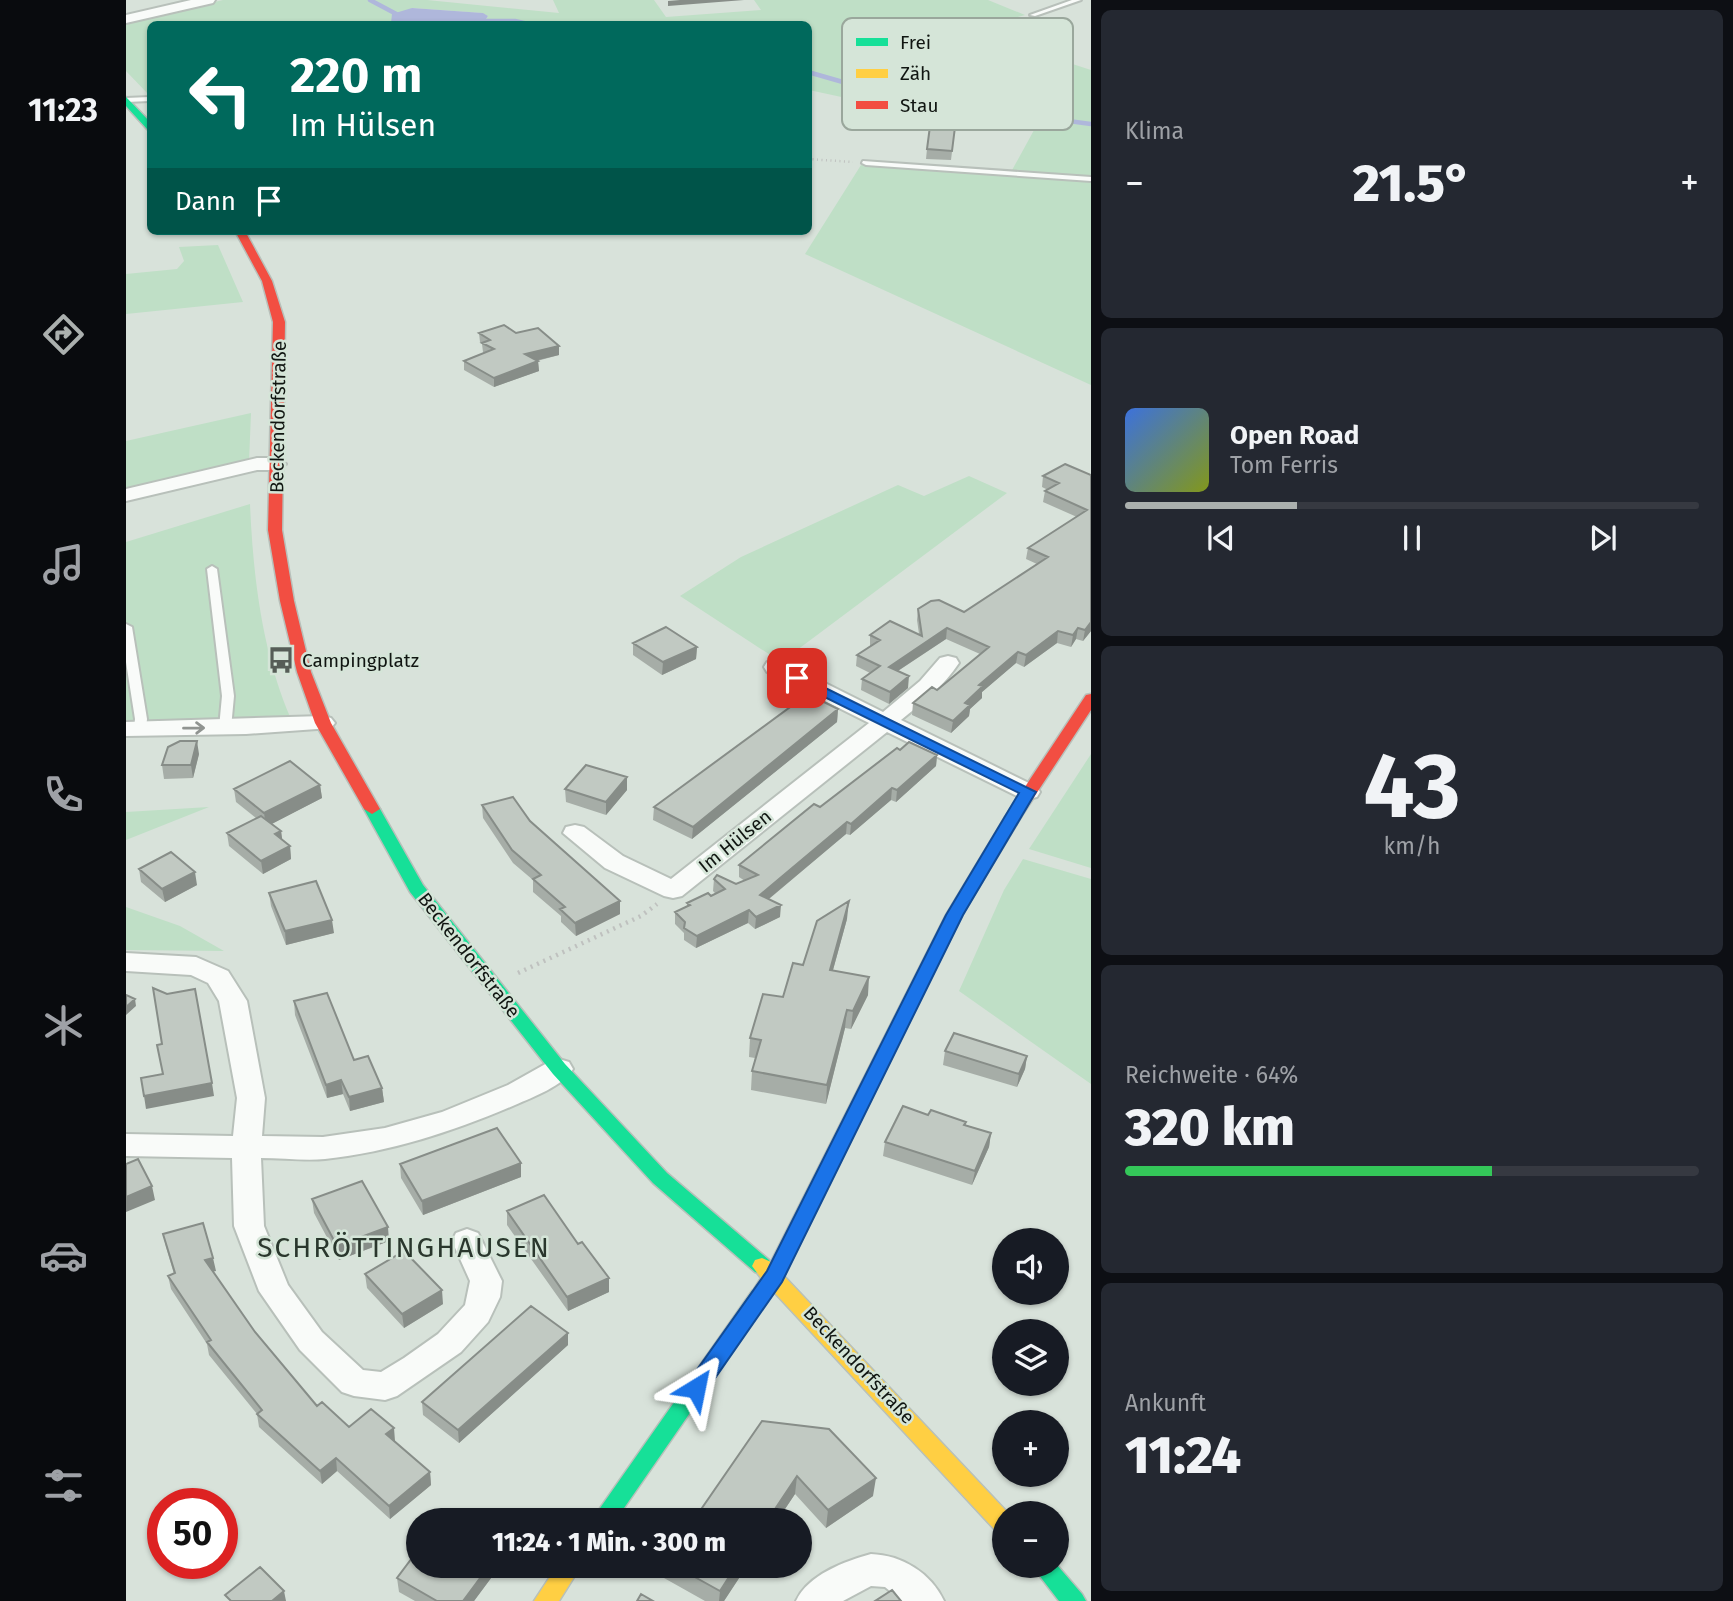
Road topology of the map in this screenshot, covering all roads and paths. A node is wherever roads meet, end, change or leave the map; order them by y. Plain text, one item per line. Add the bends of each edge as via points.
1 (208, 0) edge
2 (1078, 0) edge
3 (1033, 15) dead end
4 (126, 19) edge
5 (147, 99) edge
6 (126, 100) edge
7 (147, 124) edge
8 (812, 159) edge
9 (866, 163) joint
10 (1091, 179) edge
11 (242, 235) edge
12 (276, 464) junction
13 (126, 495) edge
14 (212, 569) dead end
15 (126, 627) edge
16 (948, 663) dead end
17 (775, 667) dead end
18 (1091, 698) edge
19 (885, 722) junction
20 (323, 723) junction
21 (225, 727) junction
22 (133, 728) edge
23 (1028, 792) junction
24 (575, 833) dead end
25 (673, 890) junction
26 (126, 962) edge
27 (490, 982) junction
28 (559, 1069) junction
29 (126, 1144) edge
30 (246, 1147) junction
31 (467, 1241) dead end
32 (774, 1276) junction
33 (612, 1508) edge
34 (992, 1511) edge
35 (562, 1578) edge
36 (1054, 1578) edge
37 (546, 1601) edge
38 (814, 1601) edge
39 (926, 1601) edge
40 (1074, 1601) edge

1 - 4 street
2 - 3 lane
5 - 6 lane
6 - 7 street
8 - 9 path
9 - 10 lane
11 - 12 street, Beckendorfstraße via 267,281 279,322
12 - 13 street via 257,464
12 - 20 street, Beckendorfstraße via 275,530 304,672
14 - 21 lane via 228,696
15 - 22 lane via 141,719
16 - 19 street, Im Hülsen
17 - 19 street
18 - 23 street
19 - 23 street
19 - 25 street, Im Hülsen
20 - 21 street
20 - 27 street, Beckendorfstraße via 416,888
22 -> 21 street
23 - 32 street via 954,915
24 - 25 street via 614,862
25 - 27 path via 642,916
26 - 30 street via 196,966 218,977 233,1001 251,1098
27 - 28 street, Beckendorfstraße
28 - 30 street via 451,1120 385,1139 323,1148
28 - 32 street, Beckendorfstraße via 660,1178
29 - 30 street
30 - 31 street via 250,1226 275,1290 311,1341 354,1382 385,1386 458,1338 480,1306 486,1280
32 - 33 street
32 - 34 street, Beckendorfstraße
35 - 37 street
36 - 40 street
38 - 39 street via 849,1576 870,1569 911,1583

